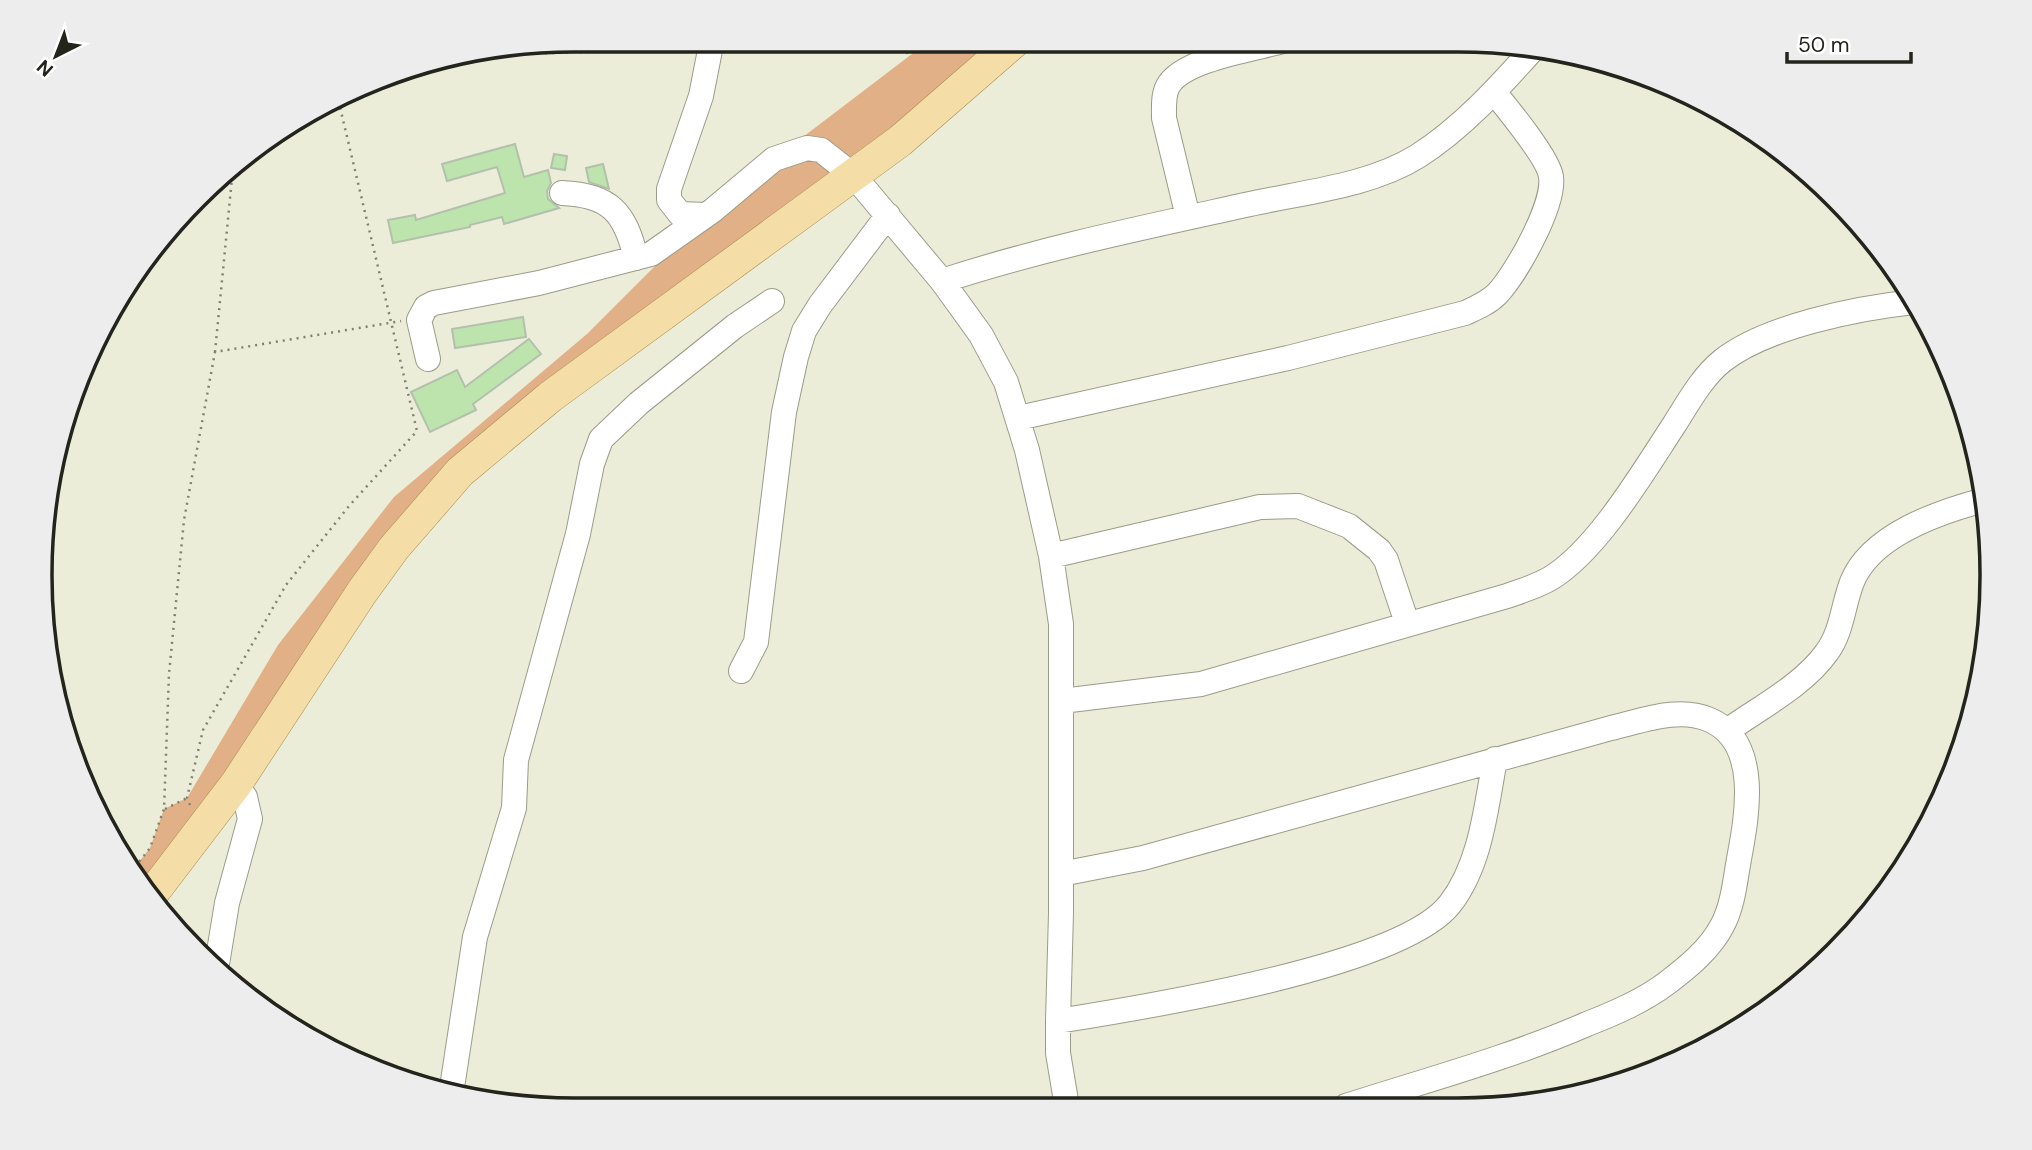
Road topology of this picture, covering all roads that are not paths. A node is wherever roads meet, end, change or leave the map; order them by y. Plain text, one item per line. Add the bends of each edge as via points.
1 (709, 52) edge
2 (1002, 52) edge
3 (1243, 52) edge
4 (1526, 57) edge
5 (1494, 92) junction
6 (854, 176) junction
7 (562, 192) dead end
8 (706, 215) junction
9 (888, 215) junction
10 (1188, 217) junction
11 (636, 258) junction
12 (942, 281) junction
13 (772, 300) dead end
14 (1903, 304) edge
15 (428, 359) dead end
16 (1018, 418) junction
17 (1974, 504) edge
18 (1051, 556) junction
19 (1407, 623) junction
20 (741, 671) dead end
21 (1062, 701) junction
22 (1727, 731) junction
23 (1495, 759) junction
24 (236, 784) junction
25 (1062, 874) junction
26 (157, 888) edge
27 (218, 956) edge
28 (1058, 1021) junction
29 (454, 1083) edge
30 (1066, 1098) edge
31 (1371, 1098) edge

1 - 8 street via 701,96 669,189 669,200 680,214
2 - 6 main road
3 - 10 street via 1182,71 1169,83 1164,118
4 - 5 street
5 - 10 street via 1417,157 1396,166 1332,186
5 - 16 street via 1546,164 1551,185 1518,265 1485,303 1465,313 1288,358
6 - 8 street via 821,150 793,151 774,159
6 - 9 street
6 - 24 main road via 550,397 460,472 362,592
7 - 11 street via 586,194 607,203 624,220
8 - 11 street via 665,246
9 - 12 street
9 - 20 street via 804,331 784,412 756,642
10 - 12 street via 1047,249
11 - 15 street via 434,303 419,320
12 - 16 street via 991,351
13 - 29 street via 639,403 601,439 516,760 514,808 475,937
14 - 19 street via 1787,328 1739,349 1706,377 1601,530 1568,566 1507,596
16 - 18 street
17 - 22 street via 1906,530 1880,547 1852,582 1835,639 1822,659
18 - 19 street via 1260,508 1298,506 1349,526 1379,550
18 - 21 street via 1061,624
19 - 21 street via 1201,684
21 - 25 street
22 - 23 street via 1708,719 1675,714
22 - 31 street via 1744,765 1747,802 1727,916 1707,948 1667,983 1627,1008 1546,1042
23 - 25 street via 1143,858
23 - 28 street via 1482,833 1460,889 1438,916 1419,930 1259,983
24 - 26 main road
24 - 27 street via 245,797 250,819
25 - 28 street
28 - 30 street

